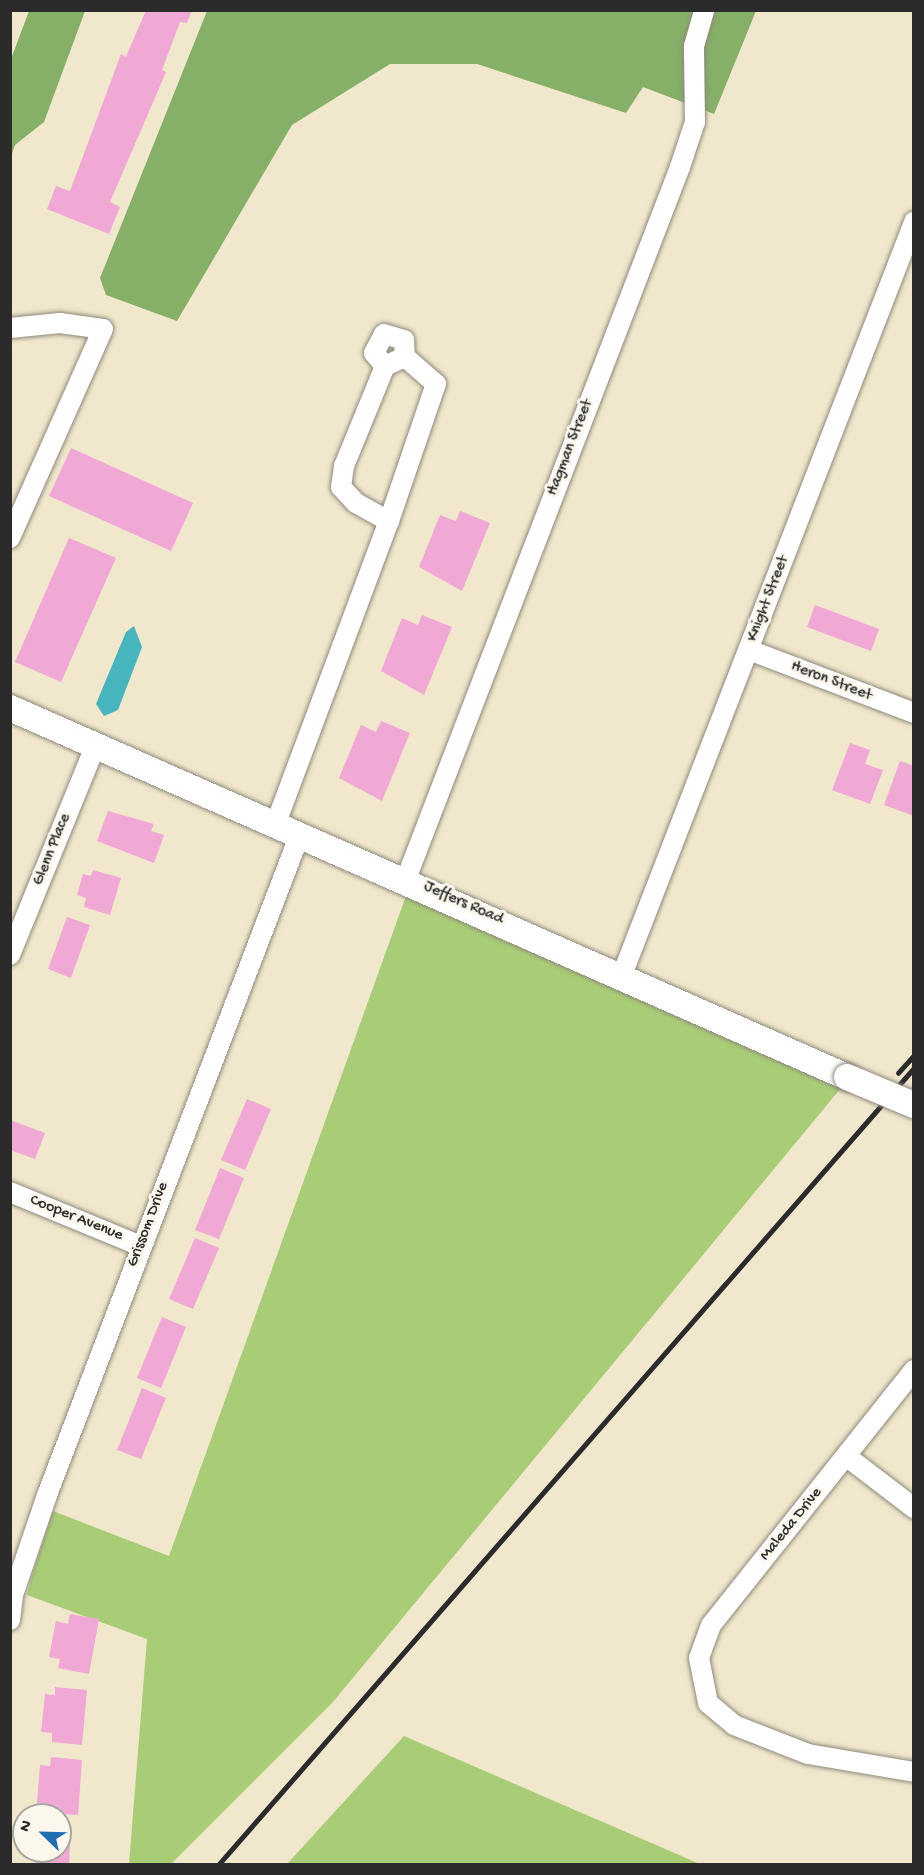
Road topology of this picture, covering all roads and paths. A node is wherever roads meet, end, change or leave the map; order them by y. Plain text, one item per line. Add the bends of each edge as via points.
1 (704, 10) edge
2 (914, 222) edge
3 (10, 328) edge
4 (405, 357) junction
5 (385, 366) junction
6 (388, 521) junction
7 (10, 538) edge
8 (749, 650) junction
9 (10, 708) edge
10 (914, 714) edge
11 (96, 744) junction
12 (276, 823) junction
13 (300, 834) junction
14 (406, 879) junction
15 (10, 955) edge
16 (622, 975) junction
17 (914, 1106) edge
18 (10, 1192) edge
19 (141, 1246) junction
20 (914, 1370) edge
21 (846, 1456) junction
22 (914, 1508) edge
23 (10, 1620) edge
24 (914, 1772) edge

1 - 14 street, Hagman Street via 694,46 695,122 680,167
2 - 8 street, Knight Street
3 - 7 street via 60,323 103,329
4 - 5 street
4 - 5 street via 404,340 384,334 374,353
4 - 6 street via 436,384
5 - 6 street via 344,466 341,488 356,504
6 - 12 street
8 - 10 street, Heron Street
8 - 16 street, Knight Street
9 - 11 main road, Jeffers Road
11 - 12 main road, Jeffers Road
11 - 15 street, Glenn Place
12 - 13 main road, Jeffers Road
13 - 14 main road, Jeffers Road
13 - 19 street, Grissom Drive
14 - 16 main road, Jeffers Road
16 - 17 main road, Jeffers Road, bridge
18 - 19 street, Cooper Avenue
19 - 23 street, Grissom Drive via 47,1495 14,1594
20 - 21 street, Maleda Drive
21 - 22 street
21 - 24 street, Maleda Drive via 711,1625 699,1658 703,1690 719,1716 760,1737 846,1763

